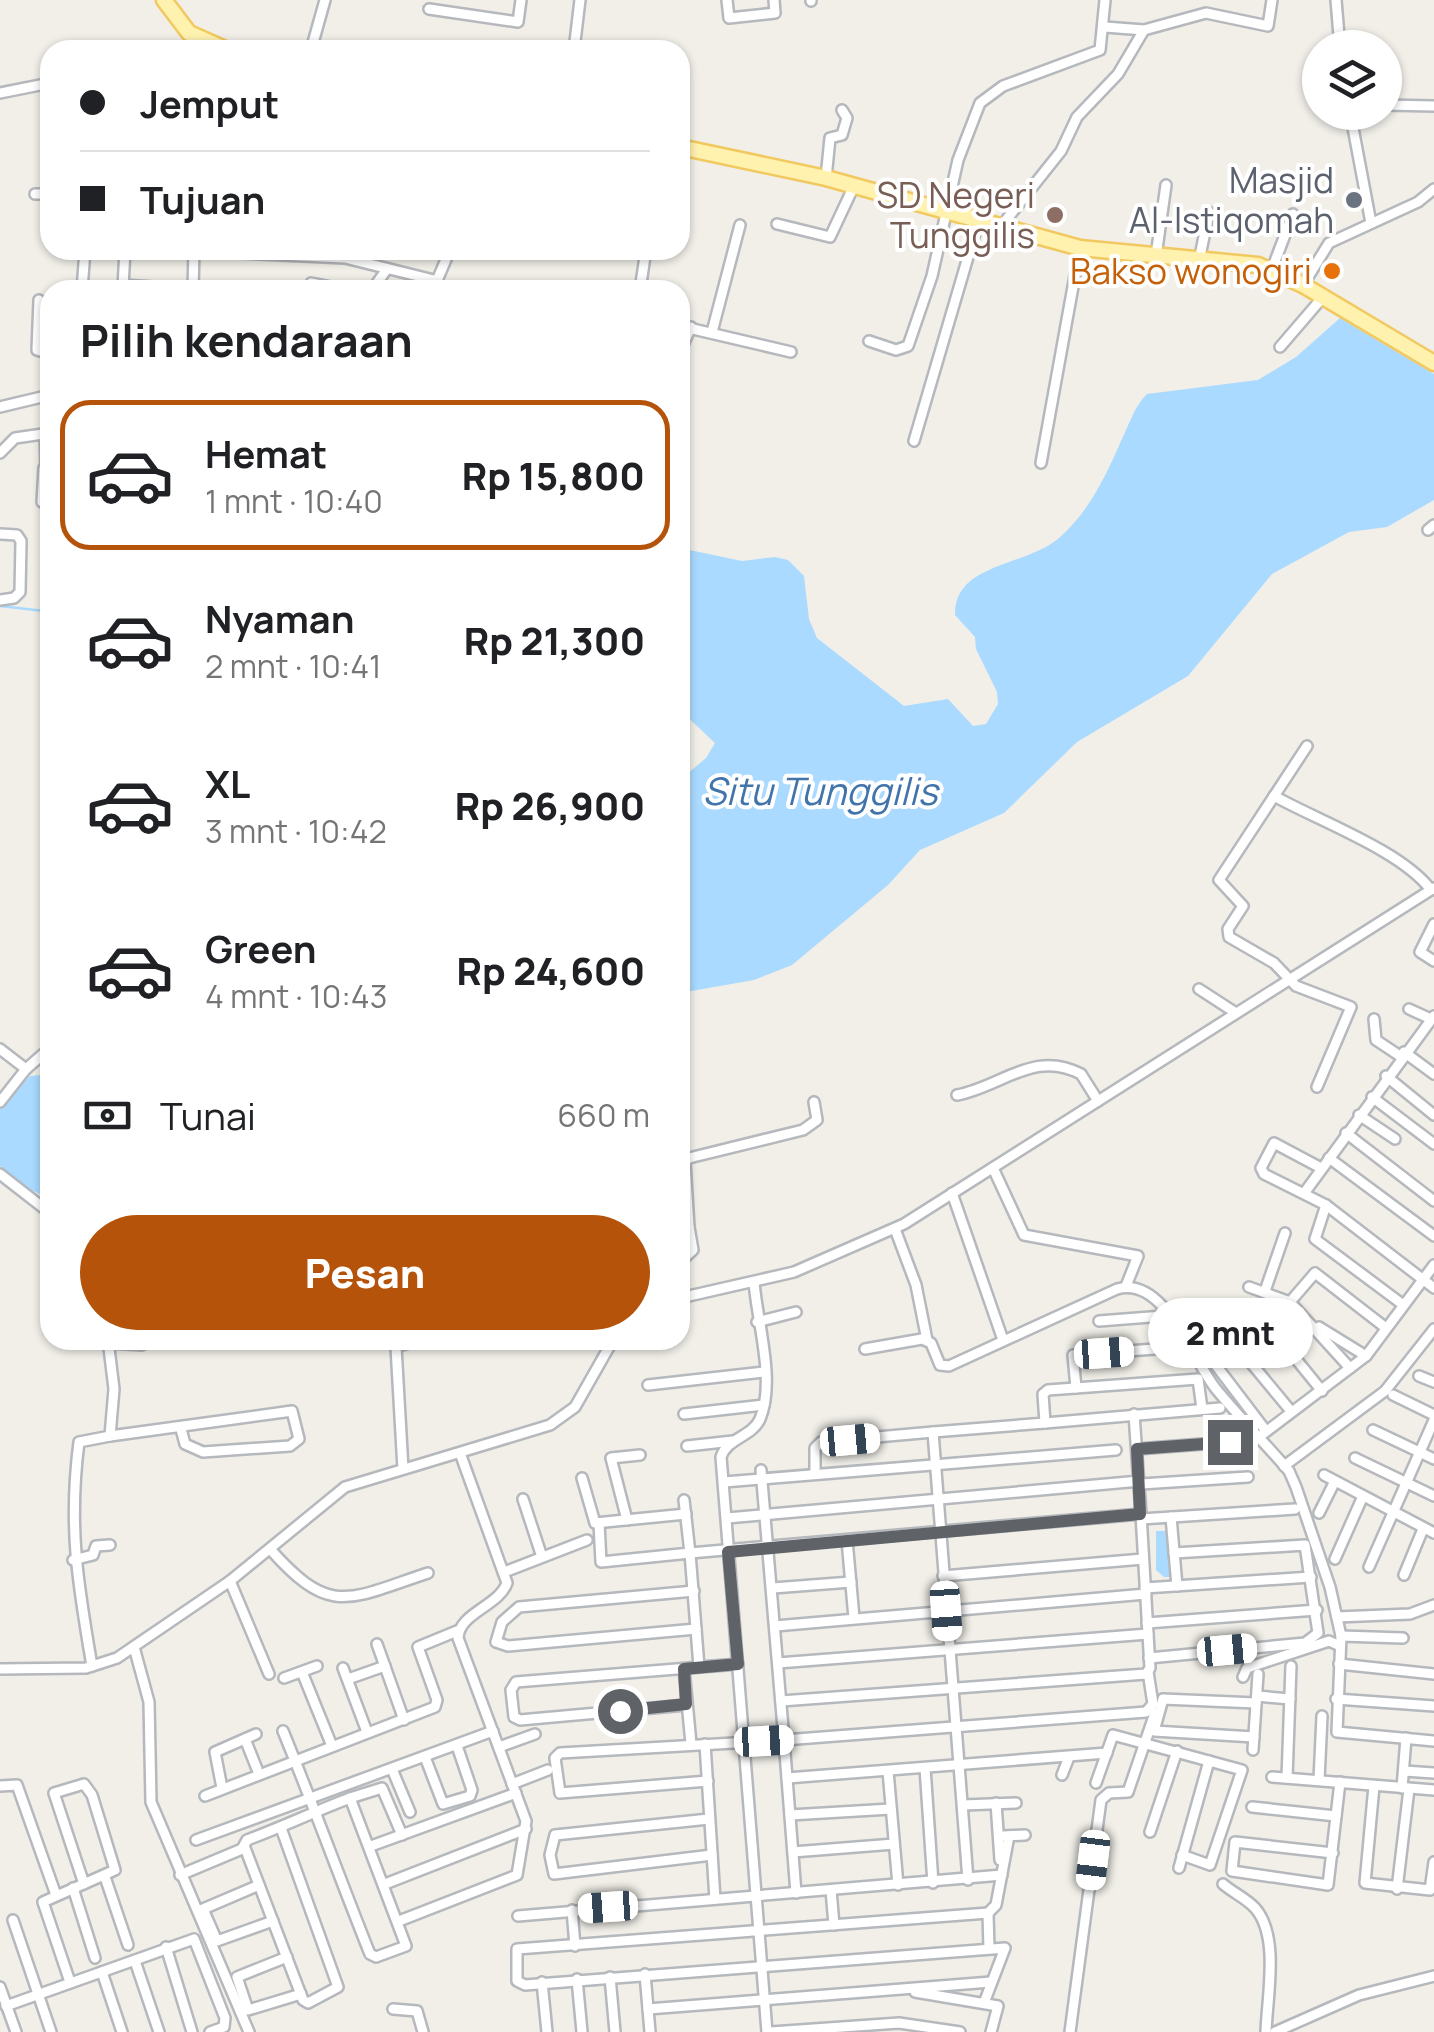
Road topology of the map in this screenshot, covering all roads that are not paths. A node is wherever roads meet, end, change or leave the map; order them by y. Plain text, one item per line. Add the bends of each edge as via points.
1 (164, 0) edge
2 (325, 0) edge
3 (522, 0) edge
4 (580, 0) edge
5 (727, 0) edge
6 (774, 0) edge
7 (1105, 0) edge
8 (1272, 0) edge
9 (1336, 0) edge
10 (446, 6) edge
11 (429, 9) dead end
12 (1105, 27) junction
13 (1144, 30) junction
14 (1338, 30) edge
15 (204, 40) edge
16 (313, 40) edge
17 (575, 40) edge
18 (40, 85) edge
19 (0, 93) edge
20 (1402, 105) edge
21 (1434, 106) edge
22 (842, 110) dead end
23 (1353, 130) edge
24 (690, 149) edge
25 (826, 178) junction
26 (1166, 185) dead end
27 (854, 188) junction
28 (1434, 189) edge
29 (36, 194) dead end
30 (40, 194) edge
31 (945, 212) junction
32 (1209, 212) dead end
33 (1293, 214) dead end
34 (978, 223) junction
35 (1370, 223) junction
36 (777, 224) dead end
37 (740, 225) dead end
38 (999, 228) junction
39 (1080, 248) junction
40 (1156, 257) junction
41 (332, 260) edge
42 (1199, 261) junction
43 (363, 262) joint
44 (387, 269) junction
45 (1272, 269) junction
46 (379, 280) edge
47 (419, 280) edge
48 (1303, 285) junction
49 (1323, 297) junction
50 (38, 300) dead end
51 (690, 328) edge
52 (712, 332) junction
53 (869, 341) dead end
54 (1280, 347) dead end
55 (40, 351) edge
56 (791, 352) dead end
57 (1434, 362) edge
58 (40, 397) edge
59 (0, 407) edge
60 (40, 434) edge
61 (914, 441) dead end
62 (0, 453) edge
63 (1041, 463) dead end
64 (0, 534) edge
65 (0, 600) edge
66 (1306, 746) dead end
67 (1274, 796) junction
68 (1431, 893) edge
69 (1434, 924) edge
70 (1434, 961) edge
71 (1288, 980) junction
72 (1198, 989) dead end
73 (1410, 1008) dead end
74 (1236, 1013) junction
75 (1374, 1019) dead end
76 (1430, 1021) edge
77 (1434, 1036) edge
78 (0, 1050) edge
79 (1402, 1054) junction
80 (40, 1057) edge
81 (26, 1069) junction
82 (1434, 1074) edge
83 (1386, 1076) junction
84 (1317, 1087) dead end
85 (957, 1095) dead end
86 (1372, 1097) junction
87 (1098, 1101) junction
88 (0, 1102) edge
89 (814, 1102) dead end
90 (1434, 1114) edge
91 (1359, 1115) junction
92 (1346, 1133) junction
93 (1395, 1140) dead end
94 (1434, 1144) edge
95 (690, 1158) edge
96 (1328, 1158) junction
97 (993, 1168) junction
98 (1322, 1168) junction
99 (0, 1174) edge
100 (1305, 1192) junction
101 (952, 1193) junction
102 (1434, 1201) edge
103 (40, 1205) edge
104 (1326, 1205) junction
105 (894, 1228) junction
106 (1285, 1233) dead end
107 (1434, 1236) edge
108 (1434, 1264) edge
109 (1422, 1280) junction
110 (754, 1282) junction
111 (1126, 1286) junction
112 (1249, 1287) dead end
113 (1434, 1288) edge
114 (1265, 1291) junction
115 (690, 1296) edge
116 (1290, 1302) junction
117 (1402, 1304) junction
118 (796, 1312) dead end
119 (1099, 1321) dead end
120 (757, 1322) junction
121 (1312, 1324) junction
122 (1386, 1328) junction
123 (1434, 1329) edge
124 (927, 1340) junction
125 (1003, 1340) junction
126 (1182, 1347) dead end
127 (866, 1348) dead end
128 (1166, 1348) junction
129 (109, 1350) edge
130 (396, 1350) edge
131 (607, 1350) edge
132 (1366, 1356) junction
133 (1350, 1368) junction
134 (764, 1372) junction
135 (1419, 1376) dead end
136 (1434, 1382) edge
137 (648, 1385) dead end
138 (1076, 1388) junction
139 (1322, 1391) junction
140 (1393, 1395) dead end
141 (764, 1406) junction
142 (1220, 1408) dead end
143 (1202, 1409) junction
144 (1290, 1410) junction
145 (684, 1414) dead end
146 (1134, 1414) junction
147 (1434, 1417) edge
148 (1045, 1423) junction
149 (181, 1429) junction
150 (1374, 1430) dead end
151 (933, 1432) junction
152 (1262, 1434) junction
153 (110, 1436) junction
154 (733, 1441) junction
155 (1230, 1442) dead end
156 (687, 1446) dead end
157 (1137, 1449) junction
158 (1116, 1450) dead end
159 (460, 1453) junction
160 (1422, 1453) junction
161 (640, 1454) dead end
162 (1355, 1458) dead end
163 (1434, 1459) edge
164 (934, 1465) junction
165 (1284, 1466) junction
166 (403, 1469) junction
167 (815, 1474) junction
168 (761, 1475) junction
169 (1324, 1475) dead end
170 (1248, 1476) dead end
171 (582, 1478) dead end
172 (724, 1482) junction
173 (1140, 1482) junction
174 (1334, 1483) junction
175 (1407, 1483) junction
176 (1363, 1496) junction
177 (1434, 1496) edge
178 (523, 1499) dead end
179 (937, 1499) junction
180 (684, 1500) dead end
181 (1296, 1509) dead end
182 (1393, 1511) junction
183 (1320, 1512) dead end
184 (686, 1514) junction
185 (766, 1514) junction
186 (1141, 1517) junction
187 (1172, 1517) junction
188 (727, 1518) junction
189 (626, 1520) junction
190 (599, 1523) junction
191 (1429, 1531) edge
192 (940, 1534) junction
193 (587, 1540) dead end
194 (847, 1540) junction
195 (110, 1545) dead end
196 (769, 1547) junction
197 (270, 1549) junction
198 (728, 1552) junction
199 (1174, 1552) junction
200 (690, 1553) junction
201 (542, 1557) junction
202 (1143, 1559) junction
203 (73, 1560) junction
204 (1335, 1560) dead end
205 (1369, 1567) dead end
206 (507, 1570) junction
207 (428, 1573) dead end
208 (1404, 1575) dead end
209 (943, 1576) junction
210 (1312, 1577) junction
211 (230, 1581) junction
212 (851, 1582) junction
213 (1177, 1586) junction
214 (773, 1588) junction
215 (694, 1591) junction
216 (1145, 1591) junction
217 (1434, 1605) edge
218 (1316, 1610) junction
219 (946, 1611) junction
220 (1337, 1616) junction
221 (854, 1618) junction
222 (775, 1626) junction
223 (1148, 1628) junction
224 (696, 1629) junction
225 (457, 1631) junction
226 (1402, 1638) dead end
227 (1341, 1641) junction
228 (377, 1644) dead end
229 (134, 1647) junction
230 (949, 1651) junction
231 (1150, 1658) junction
232 (778, 1663) junction
233 (738, 1664) junction
234 (1339, 1664) junction
235 (92, 1666) junction
236 (317, 1666) dead end
237 (385, 1666) junction
238 (1292, 1666) dead end
239 (699, 1668) junction
240 (0, 1669) edge
241 (684, 1669) junction
242 (302, 1672) junction
243 (1148, 1672) junction
244 (269, 1674) dead end
245 (1258, 1674) dead end
246 (1434, 1674) edge
247 (284, 1678) dead end
248 (1242, 1678) dead end
249 (952, 1688) junction
250 (1290, 1699) junction
251 (1336, 1699) junction
252 (1256, 1700) junction
253 (780, 1701) junction
254 (686, 1704) junction
255 (1434, 1706) edge
256 (1155, 1713) dead end
257 (1322, 1716) dead end
258 (404, 1720) junction
259 (955, 1727) junction
260 (283, 1730) dead end
261 (493, 1731) junction
262 (367, 1732) junction
263 (256, 1734) dead end
264 (535, 1734) dead end
265 (1254, 1737) junction
266 (1406, 1738) junction
267 (245, 1740) junction
268 (784, 1740) junction
269 (1434, 1741) edge
270 (744, 1742) junction
271 (1146, 1742) junction
272 (690, 1744) junction
273 (705, 1744) junction
274 (332, 1746) junction
275 (457, 1746) junction
276 (499, 1747) junction
277 (1254, 1750) dead end
278 (1177, 1751) junction
279 (1106, 1753) junction
280 (424, 1757) junction
281 (1069, 1757) junction
282 (296, 1761) junction
283 (1210, 1761) junction
284 (960, 1766) junction
285 (925, 1768) junction
286 (256, 1769) dead end
287 (392, 1769) junction
288 (548, 1770) dead end
289 (888, 1771) junction
290 (1404, 1771) junction
291 (1434, 1774) edge
292 (1062, 1775) dead end
293 (1272, 1777) dead end
294 (787, 1778) junction
295 (1286, 1778) junction
296 (1319, 1780) junction
297 (708, 1781) junction
298 (1096, 1782) dead end
299 (1340, 1782) junction
300 (0, 1786) edge
301 (1374, 1786) junction
302 (222, 1788) junction
303 (514, 1789) junction
304 (1406, 1789) junction
305 (1434, 1790) edge
306 (205, 1796) dead end
307 (310, 1798) junction
308 (350, 1798) junction
309 (996, 1803) junction
310 (1016, 1803) dead end
311 (963, 1805) junction
312 (1252, 1807) dead end
313 (891, 1808) junction
314 (315, 1812) junction
315 (410, 1812) dead end
316 (790, 1815) junction
317 (1336, 1816) junction
318 (709, 1819) junction
319 (281, 1828) junction
320 (526, 1829) junction
321 (1150, 1832) dead end
322 (1025, 1834) dead end
323 (402, 1835) junction
324 (1004, 1836) junction
325 (196, 1840) dead end
326 (894, 1844) junction
327 (371, 1846) junction
328 (245, 1848) junction
329 (793, 1852) junction
330 (1333, 1853) junction
331 (712, 1855) junction
332 (1182, 1856) junction
333 (1434, 1862) edge
334 (1178, 1868) dead end
335 (180, 1875) junction
336 (104, 1877) junction
337 (1002, 1878) junction
338 (968, 1880) junction
339 (933, 1883) junction
340 (385, 1884) junction
341 (1223, 1884) dead end
342 (259, 1885) junction
343 (79, 1886) junction
344 (898, 1886) junction
345 (1397, 1889) junction
346 (831, 1890) junction
347 (796, 1893) junction
348 (56, 1895) junction
349 (756, 1896) junction
350 (715, 1899) junction
351 (572, 1910) junction
352 (988, 1913) junction
353 (518, 1916) dead end
354 (14, 1920) dead end
355 (273, 1921) junction
356 (400, 1921) junction
357 (834, 1926) junction
358 (759, 1931) junction
359 (128, 1945) dead end
360 (575, 1946) junction
361 (166, 1948) junction
362 (989, 1949) junction
363 (95, 1958) dead end
364 (287, 1958) junction
365 (135, 1961) junction
366 (762, 1964) junction
367 (102, 1972) junction
368 (644, 1974) junction
369 (1434, 1976) edge
370 (610, 1977) junction
371 (577, 1979) junction
372 (70, 1982) junction
373 (542, 1982) junction
374 (992, 1982) junction
375 (902, 1990) junction
376 (37, 1993) junction
377 (300, 1994) junction
378 (2, 1996) edge
379 (765, 2000) junction
380 (984, 2003) junction
381 (648, 2008) junction
382 (393, 2009) dead end
383 (16, 2032) edge
384 (51, 2032) edge
385 (122, 2032) edge
386 (158, 2032) edge
387 (192, 2032) edge
388 (210, 2032) edge
389 (249, 2032) edge
390 (423, 2032) edge
391 (547, 2032) edge
392 (582, 2032) edge
393 (615, 2032) edge
394 (650, 2032) edge
395 (769, 2032) edge
396 (960, 2032) edge
397 (990, 2032) edge
398 (1070, 2032) edge
399 (1266, 2032) edge
400 (1275, 2032) edge

1 - 15 main road via 188,33
2 - 16 street
3 - 10 street via 518,22
4 - 17 street
5 - 6 street via 729,18 775,13
7 - 12 street
8 - 13 street via 1268,26 1206,12
9 - 14 street
10 - 11 street
12 - 13 street
12 - 31 street via 1095,54 1003,86 980,102
13 - 38 street via 1118,74 1078,116 1061,151
18 - 19 street
20 - 21 street
22 - 25 street via 847,118 843,134 830,139
23 - 35 street
24 - 25 main road
25 - 27 main road
26 - 40 street
27 - 31 main road
27 - 36 street via 830,237
28 - 35 street
29 - 30 street
31 - 34 main road
31 - 53 street via 908,346 896,350
32 - 42 street
33 - 45 street
34 - 38 main road
34 - 61 street
35 - 48 street via 1330,243
37 - 52 street
38 - 39 main road
39 - 40 main road
39 - 63 street
40 - 42 main road
41 - 43 street
42 - 45 main road
43 - 44 street
44 - 46 street
44 - 47 street
45 - 48 main road
48 - 49 main road
49 - 54 street
49 - 57 main road
50 - 55 street
51 - 52 street
52 - 56 street
58 - 59 street
60 - 62 street via 15,438
64 - 65 street via 21,540 20,592
66 - 67 street
67 - 68 street via 1388,853 1417,872
67 - 71 street via 1219,881 1244,906 1229,937 1274,962
68 - 71 street
69 - 70 street via 1420,950
71 - 74 street
71 - 84 street via 1351,1007
72 - 74 street
73 - 76 street
74 - 87 street
75 - 79 street via 1376,1040
76 - 77 street
76 - 79 street
78 - 81 street
79 - 82 street
79 - 83 street
80 - 81 street
81 - 88 street
83 - 86 street
83 - 90 street
85 - 87 street via 1046,1064 1081,1074
86 - 91 street
86 - 94 street
87 - 97 street
89 - 95 street via 817,1120 803,1130
91 - 92 street
91 - 93 street
92 - 96 street
92 - 102 street
96 - 98 street
96 - 107 street
97 - 101 street
97 - 111 street via 1024,1235 1138,1256
98 - 100 street
98 - 100 street via 1272,1144 1262,1173
99 - 103 street
100 - 104 street
101 - 105 street
101 - 125 street
104 - 109 street
104 - 117 street via 1315,1239
105 - 110 street via 794,1272
105 - 124 street
106 - 114 street
108 - 109 street
109 - 113 street
109 - 117 street
110 - 115 street
110 - 120 street
111 - 125 street
111 - 152 street via 1168,1311 1208,1378
112 - 114 street
114 - 116 street
116 - 121 street
116 - 122 street via 1315,1273
116 - 139 street via 1260,1319
117 - 122 street
118 - 120 street
119 - 128 street via 1163,1316
120 - 134 street
121 - 132 street
121 - 133 street
122 - 132 street
123 - 165 street via 1385,1391
124 - 125 street via 944,1366
124 - 127 street
126 - 128 street
128 - 138 street via 1073,1355
129 - 153 street
130 - 166 street
131 - 159 street via 575,1407 560,1418
132 - 133 street
133 - 139 street
134 - 137 street
134 - 141 street
135 - 136 street
138 - 143 street via 1198,1378
138 - 148 street via 1044,1391
139 - 144 street
140 - 147 street
141 - 145 street
141 - 154 street via 756,1426
142 - 143 street
143 - 146 street
144 - 152 street
144 - 152 street via 1222,1328 1199,1343
146 - 148 street
146 - 157 street
147 - 160 street
148 - 151 street
149 - 149 street via 292,1411 299,1439 290,1446 203,1452 186,1444
149 - 153 street
150 - 160 street
151 - 164 street
151 - 167 street via 820,1442
152 - 165 street
153 - 203 street via 79,1442
154 - 156 street
154 - 172 street via 721,1453
155 - 157 street
157 - 173 street
158 - 164 street
159 - 166 street
159 - 206 street
160 - 163 street
160 - 175 street
161 - 189 street via 611,1458
162 - 175 street
164 - 167 street
164 - 179 street
165 - 220 street via 1316,1540
166 - 197 street via 345,1487
167 - 168 street
168 - 172 street
168 - 185 street
169 - 174 street
170 - 173 street
171 - 190 street
172 - 188 street
173 - 179 street
173 - 186 street
174 - 176 street
174 - 183 street
175 - 177 street
175 - 182 street
176 - 182 street
176 - 204 street
178 - 201 street
179 - 185 street
179 - 192 street
180 - 184 street
181 - 187 street
182 - 191 street
182 - 205 street
184 - 189 street
184 - 200 street
185 - 188 street
185 - 196 street
186 - 187 street
186 - 192 street
186 - 202 street
187 - 199 street
188 - 198 street
189 - 190 street
190 - 200 street via 601,1562
191 - 208 street
192 - 194 street
192 - 209 street
193 - 201 street
194 - 196 street
194 - 212 street
195 - 203 street
196 - 198 street
196 - 214 street
197 - 207 street via 327,1597 354,1597
197 - 211 street
198 - 200 street
198 - 233 street
199 - 210 street via 1300,1543
199 - 213 street
200 - 215 street
201 - 206 street
202 - 209 street
202 - 216 street
203 - 235 street
206 - 225 street via 503,1596
209 - 219 street
210 - 213 street
210 - 218 street
211 - 229 street
211 - 244 street
212 - 214 street
212 - 221 street
213 - 216 street
214 - 222 street
215 - 224 street
215 - 224 street via 519,1607 502,1622 496,1642
216 - 219 street
216 - 223 street
217 - 220 street via 1410,1614
218 - 223 street
218 - 231 street via 1318,1633 1305,1643
219 - 221 street
219 - 230 street
220 - 227 street
221 - 222 street
222 - 232 street
223 - 230 street
223 - 231 street
224 - 239 street
225 - 258 street via 418,1648 438,1704
225 - 261 street
226 - 227 street
227 - 234 street
227 - 248 street via 1247,1668
228 - 237 street
229 - 235 street
229 - 335 street via 149,1702 151,1802
230 - 232 street
230 - 249 street
231 - 243 street
232 - 253 street
233 - 239 street
233 - 270 street
234 - 246 street
234 - 251 street
235 - 240 street
236 - 242 street
237 - 258 street
237 - 262 street via 346,1673
238 - 250 street
239 - 241 street
241 - 254 street
241 - 254 street via 516,1682 511,1690 520,1720
242 - 247 street
242 - 274 street
243 - 249 street
243 - 259 street via 1152,1704 1146,1712
245 - 252 street
249 - 253 street
249 - 259 street
250 - 252 street
250 - 295 street
251 - 255 street
251 - 266 street via 1339,1733
252 - 265 street
252 - 265 street via 1162,1699 1154,1731
253 - 268 street
254 - 272 street
256 - 271 street
257 - 296 street
258 - 262 street
259 - 268 street
259 - 284 street
260 - 282 street
261 - 275 street
261 - 276 street
262 - 274 street
263 - 267 street
264 - 276 street
265 - 277 street
266 - 269 street
266 - 290 street
267 - 286 street
267 - 302 street via 215,1752
268 - 270 street
268 - 294 street
270 - 273 street
270 - 349 street
271 - 278 street
271 - 279 street via 1113,1735
271 - 398 street via 1128,1792 1101,1800
272 - 273 street
272 - 297 street via 560,1753 558,1790
273 - 297 street
274 - 282 street
275 - 280 street
275 - 280 street via 470,1796 443,1804
276 - 303 street
278 - 283 street
278 - 321 street
279 - 281 street
279 - 298 street
280 - 287 street
281 - 284 street
281 - 292 street
282 - 302 street
282 - 307 street
283 - 332 street
283 - 332 street via 1242,1770 1210,1865
284 - 285 street
284 - 311 street
285 - 289 street
285 - 339 street
287 - 307 street
287 - 315 street
288 - 303 street
289 - 294 street
289 - 313 street
290 - 291 street
290 - 304 street
293 - 295 street
294 - 316 street
295 - 296 street
296 - 299 street
297 - 318 street
299 - 301 street
299 - 317 street
300 - 348 street via 14,1782 20,1790
301 - 304 street
301 - 345 street via 1366,1884
302 - 306 street
303 - 320 street
303 - 323 street
304 - 305 street
304 - 345 street
307 - 314 street
307 - 325 street
308 - 314 street
308 - 323 street via 382,1788
308 - 327 street
309 - 310 street
309 - 311 street
309 - 324 street
311 - 338 street
312 - 317 street
313 - 316 street
313 - 326 street
314 - 319 street
314 - 356 street via 372,1956 406,1946
316 - 329 street
317 - 330 street
318 - 331 street
318 - 331 street via 558,1834 551,1839 550,1866 554,1874
319 - 328 street via 247,1840
319 - 377 street via 338,1987 308,2002
320 - 340 street
320 - 356 street via 517,1875
322 - 324 street
323 - 327 street
324 - 337 street
326 - 329 street
326 - 344 street
327 - 340 street
328 - 335 street
328 - 342 street
329 - 347 street
330 - 330 street via 1325,1886 1232,1870 1235,1842
331 - 350 street
332 - 334 street
333 - 345 street via 1430,1890
335 - 389 street
336 - 343 street
336 - 343 street via 114,1868 88,1788 56,1790
336 - 359 street
337 - 338 street
337 - 352 street
338 - 339 street
339 - 344 street
340 - 356 street
341 - 399 street via 1254,1907 1264,1924
342 - 355 street
342 - 355 street via 203,1909 217,1941
343 - 348 street
343 - 363 street
344 - 346 street
346 - 347 street
346 - 357 street
347 - 349 street
348 - 372 street via 43,1904
349 - 350 street
349 - 358 street
350 - 351 street
351 - 353 street
351 - 360 street
352 - 357 street
352 - 362 street
354 - 376 street
355 - 364 street
357 - 358 street
358 - 360 street
358 - 366 street
360 - 373 street via 517,1949 517,1981
361 - 365 street
361 - 387 street
361 - 388 street via 196,1940 226,2018
362 - 366 street
362 - 374 street via 1005,1948
364 - 377 street
364 - 377 street via 237,1977 248,2010
365 - 367 street
365 - 386 street
366 - 368 street
366 - 379 street
367 - 372 street
367 - 385 street
368 - 370 street
368 - 381 street
369 - 400 street via 1358,1995
370 - 371 street
370 - 393 street
371 - 373 street
371 - 392 street
372 - 376 street
373 - 391 street
374 - 375 street
374 - 380 street
375 - 379 street
375 - 380 street
376 - 378 street
376 - 384 street
378 - 383 street
379 - 381 street
379 - 395 street
380 - 397 street via 998,2006
381 - 394 street
382 - 390 street via 417,2010
395 - 396 street via 899,2023

